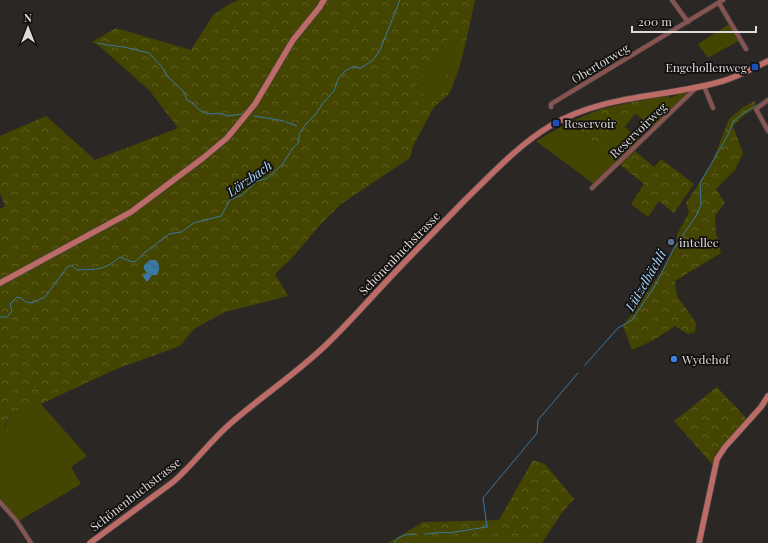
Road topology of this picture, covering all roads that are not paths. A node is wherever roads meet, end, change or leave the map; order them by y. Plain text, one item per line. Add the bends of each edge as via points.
1 (324, 0) edge
2 (672, 0) edge
3 (723, 0) edge
4 (719, 3) junction
5 (688, 22) junction
6 (746, 49) dead end
7 (768, 61) edge
8 (704, 86) junction
9 (696, 87) junction
10 (768, 100) edge
11 (551, 107) dead end
12 (713, 108) dead end
13 (768, 131) edge
14 (592, 188) dead end
15 (0, 283) edge
16 (768, 396) edge
17 (0, 502) edge
18 (31, 543) edge
19 (90, 543) edge
20 (699, 543) edge

1 - 15 street via 293,40 255,104 227,138 131,212
2 - 5 street
3 - 4 street, Obertorweg
4 - 5 street, Obertorweg
4 - 6 street
5 - 11 street, Obertorweg via 552,104
7 - 8 street, Schönenbuchstrasse via 725,81
8 - 9 street, Schönenbuchstrasse
8 - 12 street
9 - 14 street, Reservoirweg
9 - 19 street, Schönenbuchstrasse via 619,100 589,108 552,125 525,143 445,220 327,344 222,430 185,472
10 - 13 street via 756,109
16 - 20 street via 717,460
17 - 18 street

